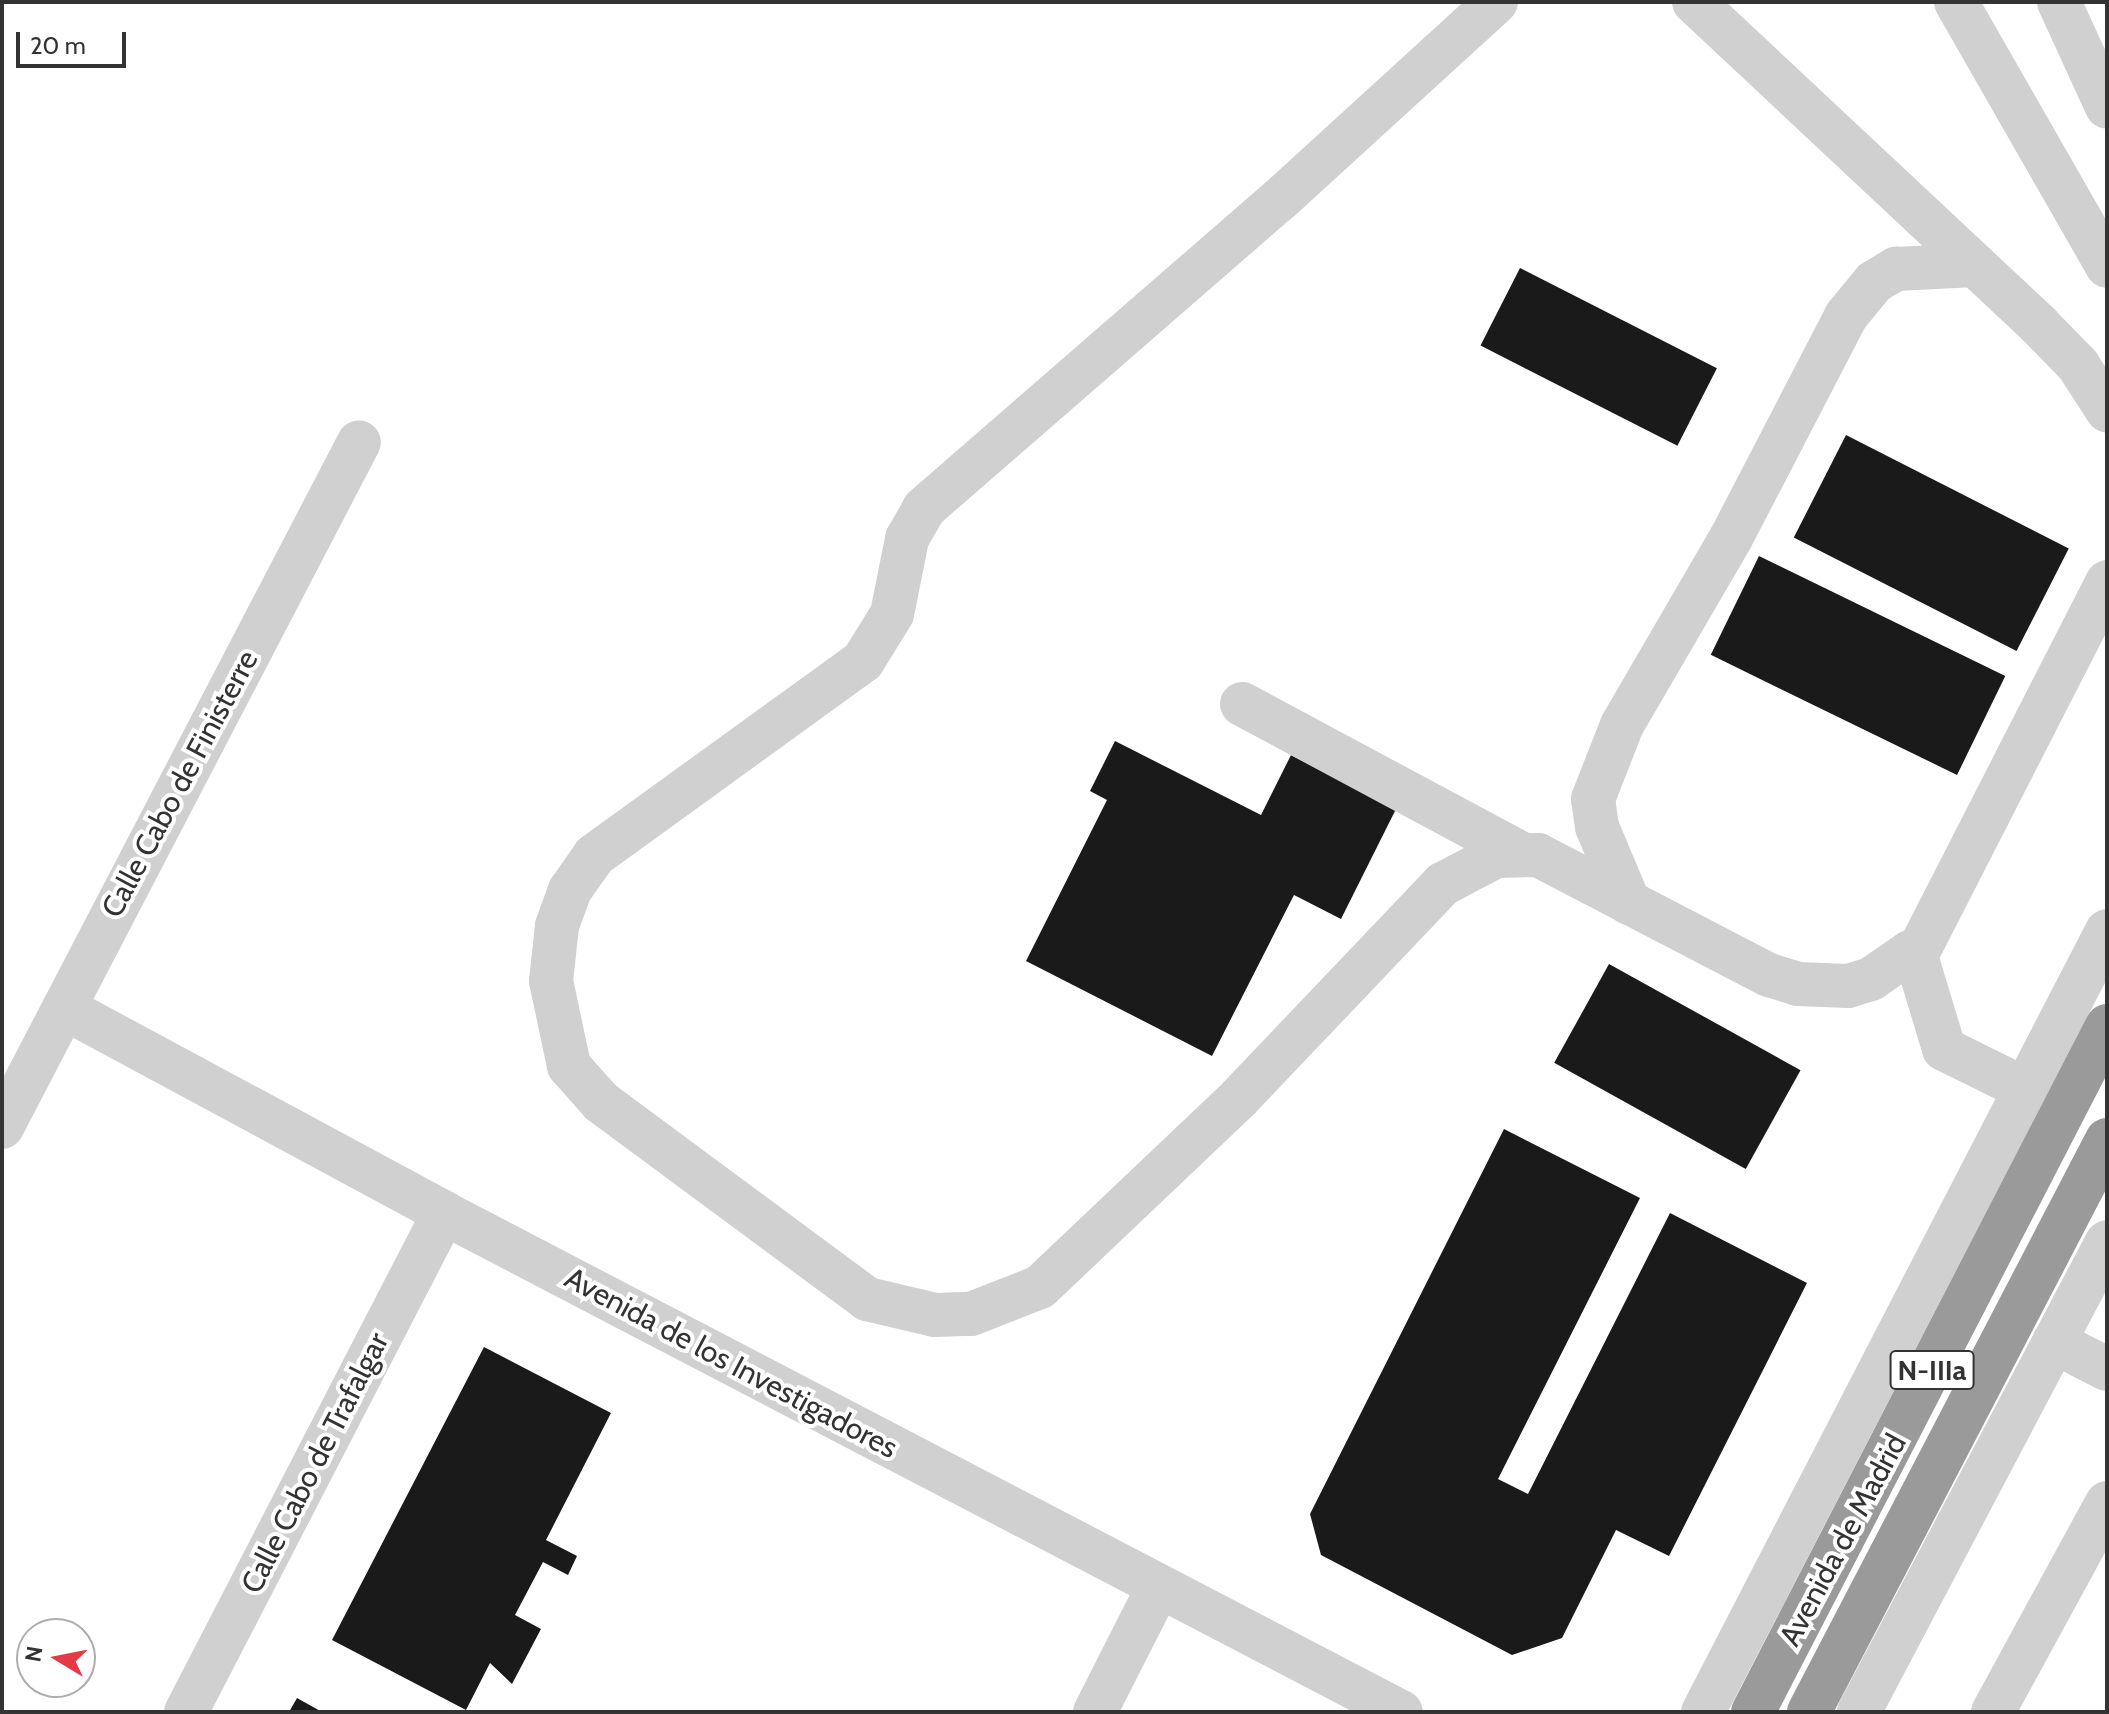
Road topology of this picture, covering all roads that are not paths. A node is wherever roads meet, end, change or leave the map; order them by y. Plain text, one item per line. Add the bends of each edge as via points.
1 (1496, 2) edge
2 (1694, 2) edge
3 (1956, 2) edge
4 (2059, 2) edge
5 (2107, 107) edge
6 (1975, 265) junction
7 (2107, 266) edge
8 (2107, 410) edge
9 (359, 442) dead end
10 (2107, 582) edge
11 (1242, 704) dead end
12 (1520, 853) junction
13 (1629, 903) junction
14 (2107, 931) edge
15 (1916, 956) junction
16 (64, 1008) junction
17 (2107, 1026) edge
18 (2025, 1089) junction
19 (2, 1127) edge
20 (2107, 1140) edge
21 (444, 1213) junction
22 (2107, 1242) edge
23 (2054, 1342) junction
24 (2107, 1369) edge
25 (2107, 1503) edge
26 (1159, 1586) junction
27 (186, 1712) edge
28 (1095, 1712) edge
29 (1401, 1712) edge
30 (1703, 1712) edge
31 (1753, 1712) edge
32 (1809, 1712) edge
33 (1859, 1712) edge
34 (1993, 1712) edge

1 - 12 street via 1280,199 924,509 907,539 892,614 863,661 594,856 570,890 557,926 551,981 556,1025 569,1066 601,1102 867,1299 935,1315 971,1314 1040,1287 1239,1098 1443,884 1472,866
2 - 6 street
3 - 7 street
4 - 5 street
6 - 8 street via 2078,365
6 - 13 street via 1896,269 1874,282 1846,316 1731,538 1622,725 1593,799 1597,827
9 - 16 street, Calle Cabo de Finisterre
10 - 15 street
11 - 12 street
12 - 13 street via 1538,855
13 - 15 street via 1769,975 1798,984 1848,986 1871,979 1910,952
14 - 18 street
15 - 18 street via 1944,1049
16 - 19 street, Calle Cabo de Finisterre
16 - 21 street, Avenida de los Investigadores
17 - 31 highway, Avenida de Madrid / N-IIIa
18 - 30 street
20 - 32 highway, Avenida de Madrid / N-IIIa
21 - 26 street, Avenida de los Investigadores
21 - 27 street, Calle Cabo de Trafalgar
22 - 23 street
23 - 24 street
23 - 33 street
25 - 34 street
26 - 28 street
26 - 29 street, Avenida de los Investigadores

